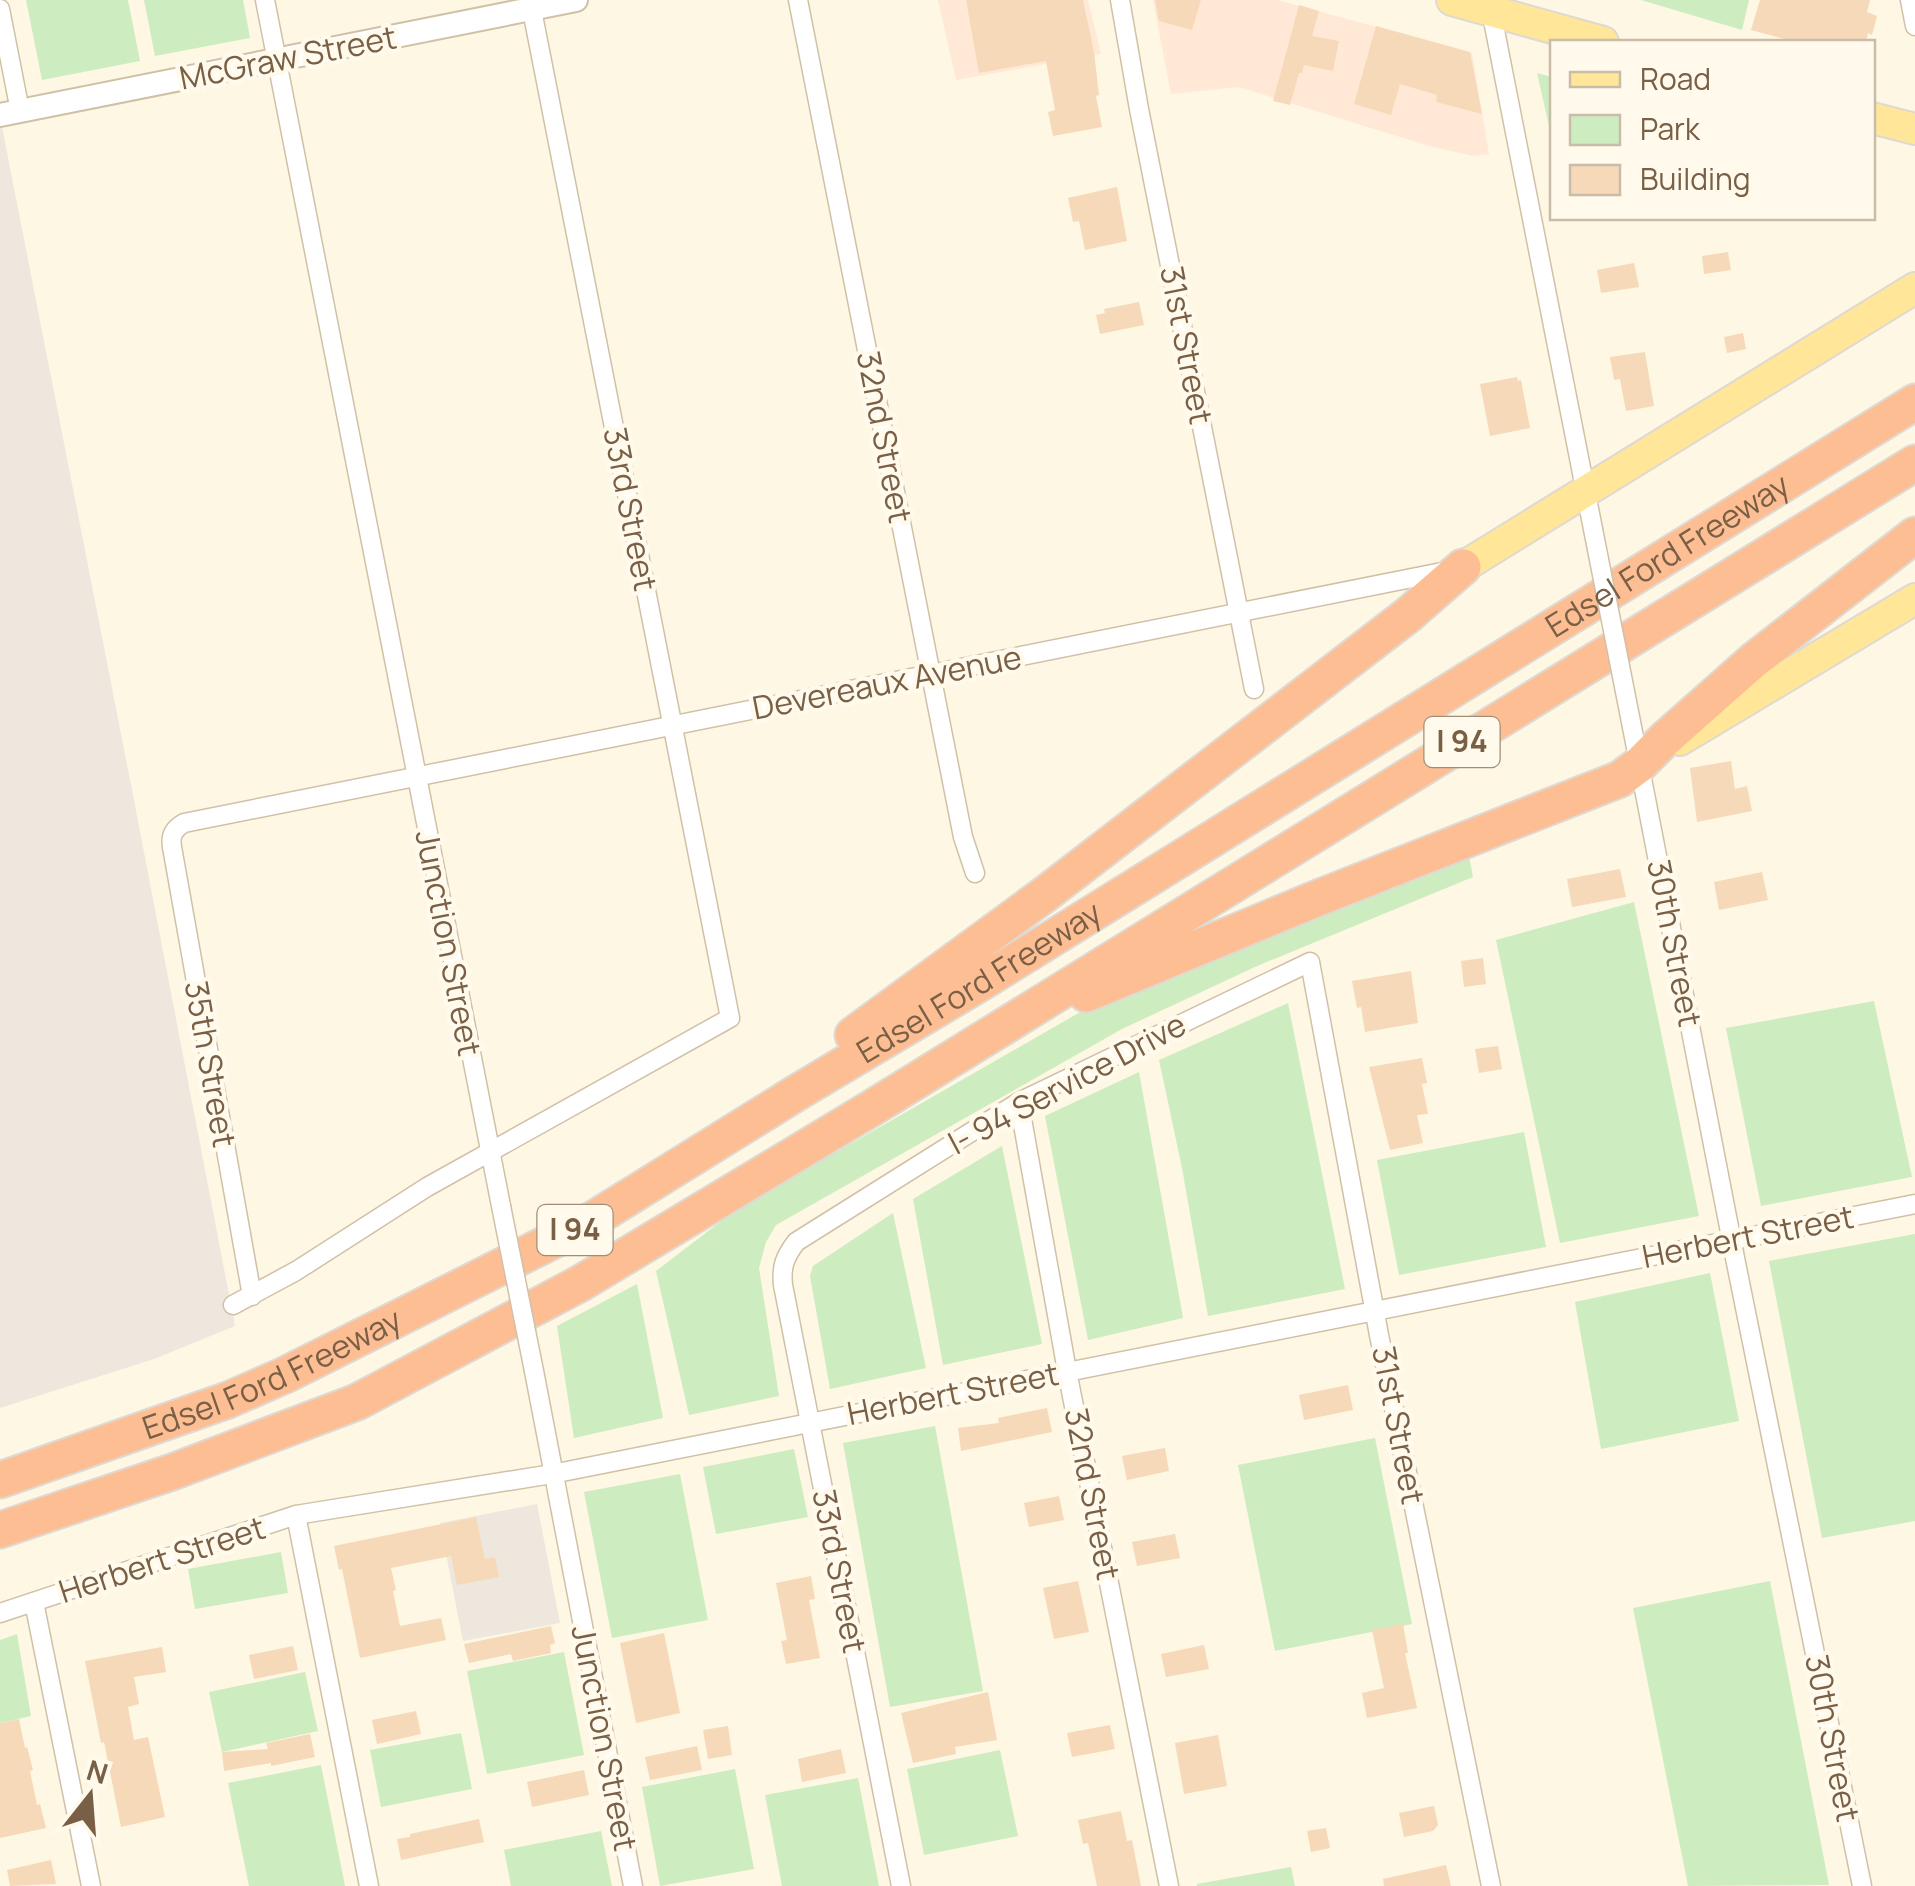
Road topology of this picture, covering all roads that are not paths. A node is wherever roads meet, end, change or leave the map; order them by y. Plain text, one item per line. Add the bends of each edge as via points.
1 (264, 0) edge
2 (576, 0) edge
3 (798, 0) edge
4 (1120, 0) edge
5 (1452, 0) edge
6 (1910, 0) edge
7 (531, 4) edge
8 (1491, 6) edge
9 (0, 9) edge
10 (1915, 26) edge
11 (1597, 40) edge
12 (276, 60) junction
13 (10, 113) edge
14 (1875, 119) edge
15 (1915, 130) edge
16 (1915, 288) edge
17 (1915, 402) edge
18 (1915, 463) edge
19 (1586, 490) junction
20 (1915, 534) edge
21 (1462, 567) junction
22 (1915, 598) edge
23 (1239, 614) junction
24 (930, 674) junction
25 (1254, 689) dead end
26 (672, 726) junction
27 (1639, 765) junction
28 (415, 776) junction
29 (172, 833) joint
30 (975, 873) dead end
31 (1310, 962) joint
32 (1010, 1021) junction
33 (798, 1092) junction
34 (1019, 1102) junction
35 (489, 1153) junction
36 (1915, 1204) edge
37 (1732, 1240) junction
38 (786, 1256) joint
39 (252, 1296) junction
40 (233, 1305) dead end
41 (1375, 1310) junction
42 (1068, 1372) junction
43 (810, 1423) junction
44 (552, 1474) junction
45 (0, 1480) edge
46 (296, 1515) junction
47 (0, 1530) edge
48 (34, 1602) junction
49 (0, 1613) edge
50 (91, 1886) edge
51 (369, 1886) edge
52 (632, 1886) edge
53 (900, 1886) edge
54 (1169, 1886) edge
55 (1491, 1886) edge
56 (1862, 1886) edge

1 - 12 street, Junction Street
2 - 7 street, McGraw Street
3 - 24 street, 32nd Street
4 - 23 street, 31st Street
5 - 8 main road
6 - 10 street
7 - 12 street, McGraw Street
7 - 26 street, 33rd Street
8 - 11 main road
8 - 19 street, 30th Street
9 - 13 street
12 - 13 street, McGraw Street
12 - 28 street, Junction Street
14 - 15 main road
16 - 19 main road, Devereaux Avenue
17 - 33 highway, Edsel Ford Freeway / I 94
18 - 32 highway, Edsel Ford Freeway / I 94
19 - 21 main road, Devereaux Avenue
19 - 27 street, 30th Street, bridge
20 - 27 highway via 1753,661
21 - 23 street, Devereaux Avenue
21 - 33 highway via 1044,895 852,1036
22 - 27 main road
23 - 24 street, Devereaux Avenue
23 - 25 street, 31st Street
24 - 26 street, Devereaux Avenue
24 - 30 street, 32nd Street
26 - 28 street, Devereaux Avenue
26 - 35 street, 33rd Street via 730,1018
27 - 32 highway via 1616,780
27 - 37 street, 30th Street
28 - 29 street, Devereaux Avenue via 184,822
28 - 35 street, Junction Street
29 - 39 street, 35th Street
31 - 34 street, I- 94 Service Drive
31 - 41 street, 31st Street
32 - 47 highway, Edsel Ford Freeway / I 94 via 582,1283 357,1402
33 - 45 highway, Edsel Ford Freeway / I 94 via 584,1225 284,1375
34 - 38 street, I- 94 Service Drive via 796,1242
34 - 42 street, 32nd Street
35 - 39 street
35 - 44 street, Junction Street, bridge
36 - 37 street, Herbert Street
37 - 41 street, Herbert Street
37 - 56 street, 30th Street
38 - 43 street, 33rd Street via 783,1285
39 - 40 street
41 - 42 street, Herbert Street
41 - 55 street, 31st Street
42 - 43 street, Herbert Street
42 - 54 street, 32nd Street
43 - 44 street, Herbert Street
43 - 53 street, 33rd Street
44 - 46 street, Herbert Street
44 - 52 street, Junction Street
46 - 48 street, Herbert Street
46 - 51 street
48 - 49 street, Herbert Street
48 - 50 street

